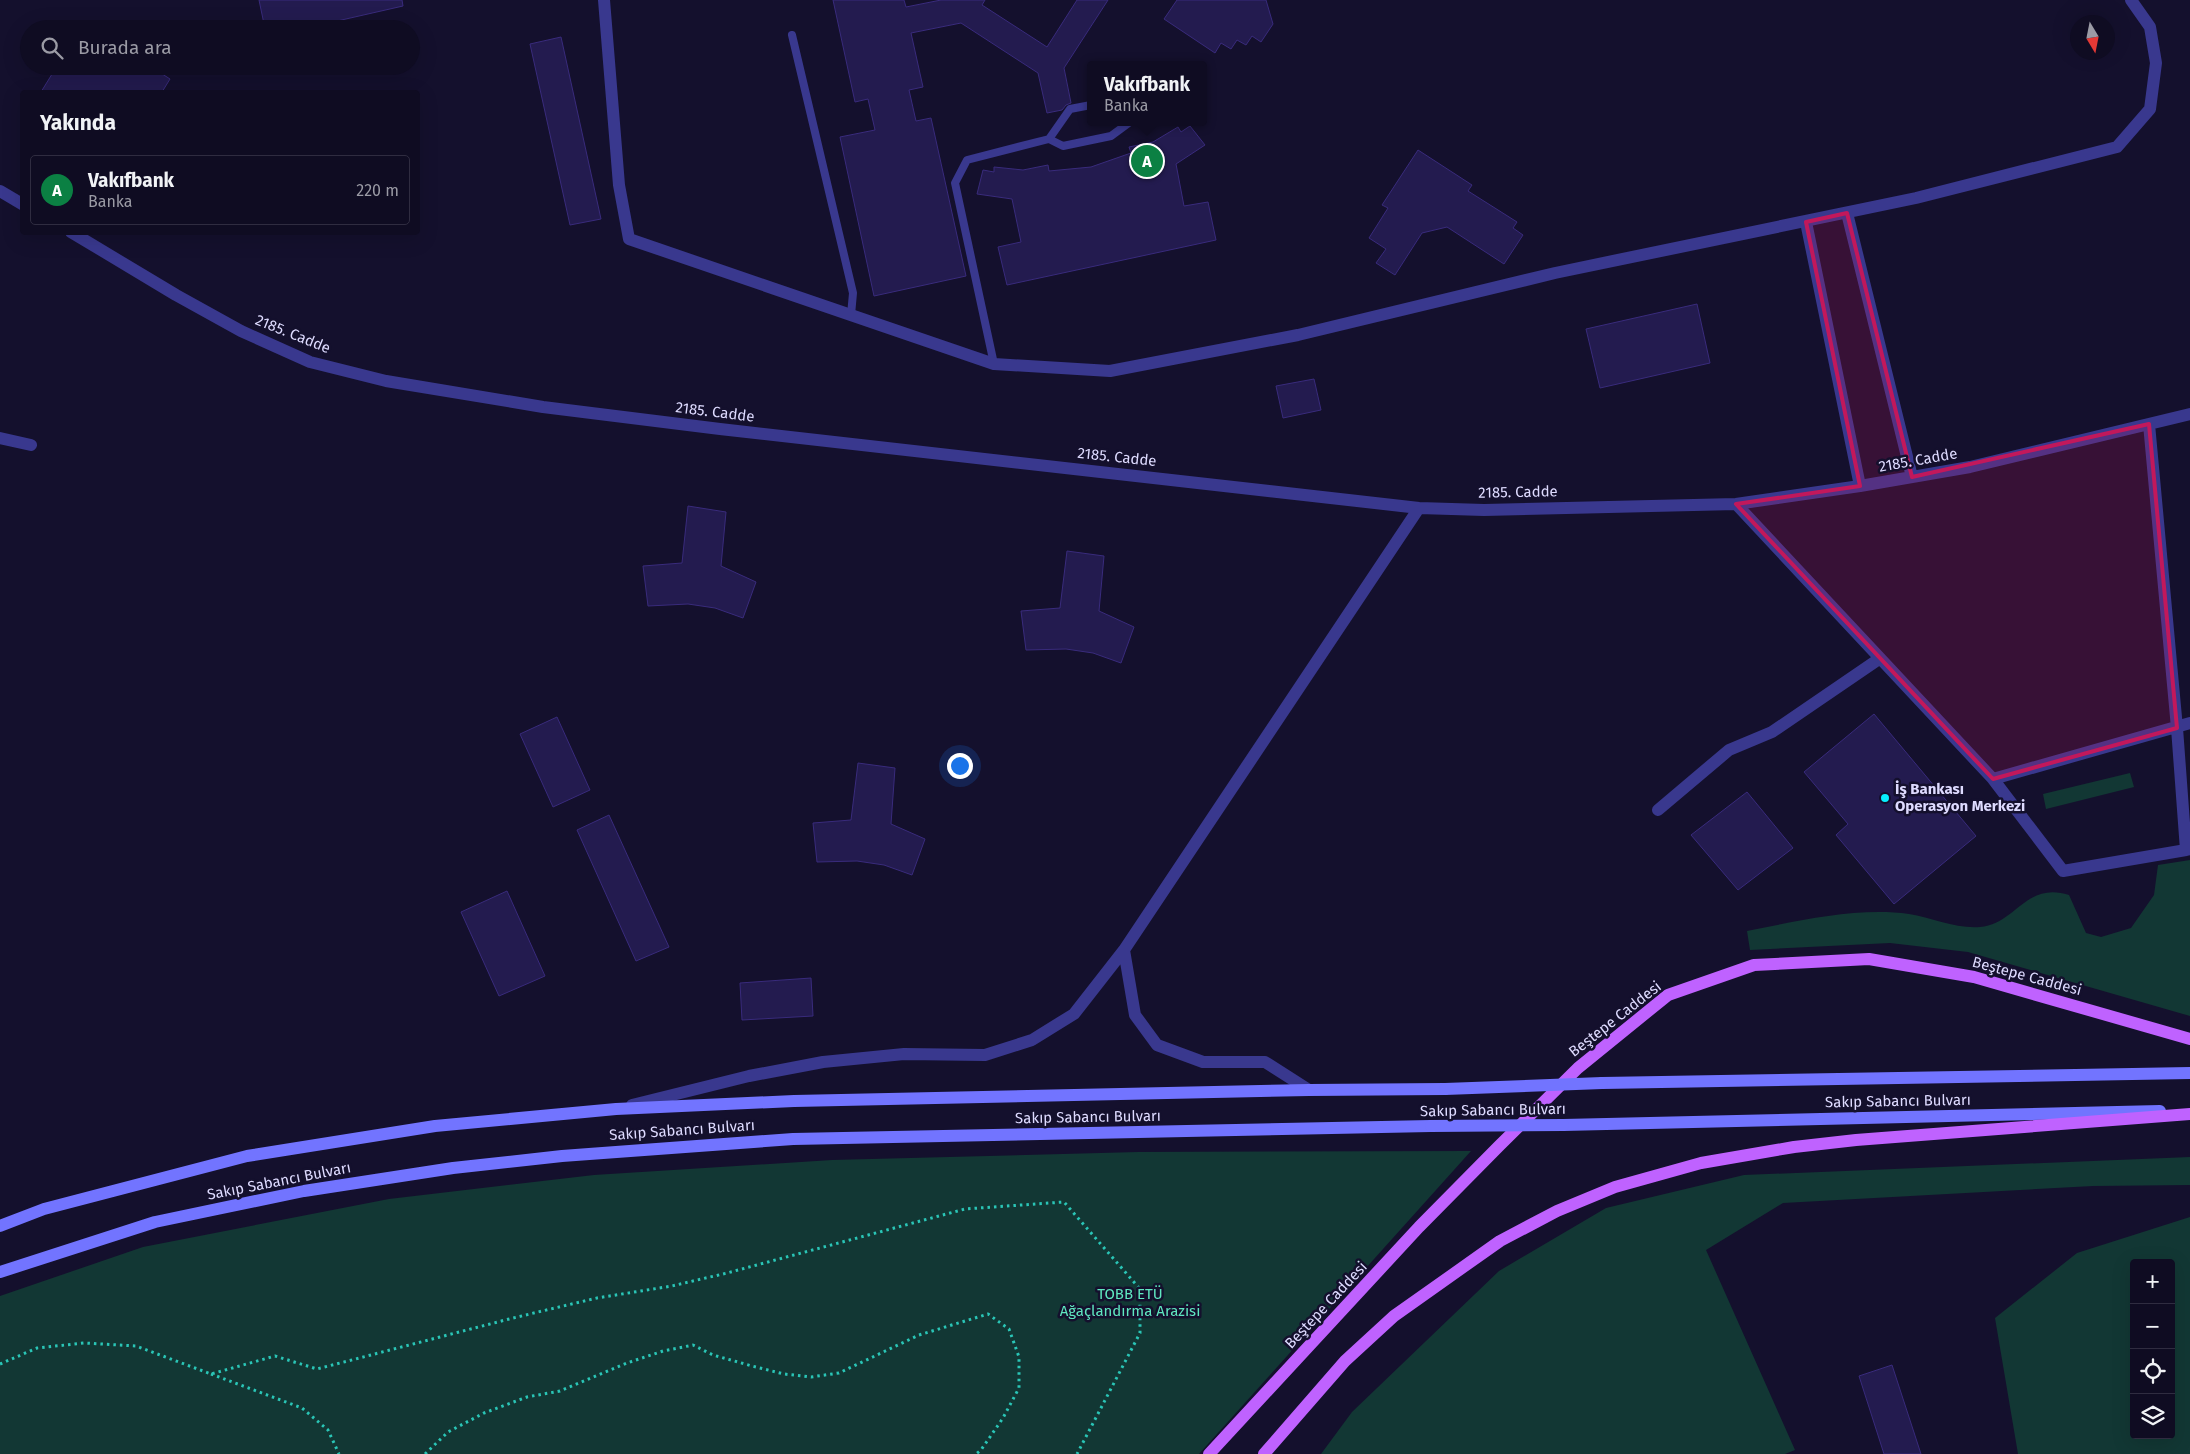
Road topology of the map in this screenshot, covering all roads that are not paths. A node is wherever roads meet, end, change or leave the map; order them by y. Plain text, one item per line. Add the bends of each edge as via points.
1 (604, 0) edge
2 (2131, 0) edge
3 (792, 35) dead end
4 (1087, 106) edge
5 (1125, 126) edge
6 (1049, 139) junction
7 (0, 191) edge
8 (20, 203) edge
9 (1847, 213) junction
10 (1806, 222) junction
11 (76, 235) edge
12 (851, 315) junction
13 (994, 364) junction
14 (2190, 414) edge
15 (2149, 424) junction
16 (0, 438) edge
17 (31, 445) dead end
18 (1912, 477) junction
19 (1860, 486) junction
20 (1736, 504) junction
21 (1419, 508) junction
22 (1879, 659) junction
23 (2190, 723) edge
24 (2177, 728) junction
25 (1993, 779) junction
26 (1658, 810) dead end
27 (2188, 850) edge
28 (1124, 950) junction
29 (2190, 1039) edge
30 (2190, 1073) edge
31 (1309, 1090) junction
32 (616, 1109) junction
33 (2190, 1112) edge
34 (0, 1226) edge
35 (0, 1272) edge
36 (1209, 1454) edge
37 (1264, 1454) edge

1 - 12 street via 619,185 629,239
2 - 9 street via 2150,27 2156,63 2150,109 2117,147
3 - 12 lane via 853,293
4 - 6 lane via 1070,109
5 - 6 lane via 1111,136 1063,146
6 - 13 lane via 967,160 955,182
7 - 8 street
9 - 10 street
9 - 18 street
10 - 13 street via 1555,273 1298,335 1110,371
10 - 19 street
11 - 21 street, 2185. Cadde via 241,331 310,362 386,381 543,407 720,430
12 - 13 street
14 - 15 street, 2185. Cadde
15 - 18 street, 2185. Cadde via 1970,467
15 - 24 street
16 - 17 street
18 - 19 street, 2185. Cadde
19 - 20 street, 2185. Cadde
20 - 21 street, 2185. Cadde via 1484,510
20 - 22 street
21 - 28 street
22 - 25 street
22 - 26 street via 1772,732 1730,750
23 - 24 street
24 - 25 street
24 - 27 street
25 - 27 street via 2063,871
28 - 31 street via 1135,1015 1157,1045 1203,1062 1265,1062
28 - 32 street via 1074,1014 1032,1040 985,1055 904,1054 823,1062 749,1076
29 - 36 main road, Beştepe Caddesi via 1974,977 1869,959 1754,965 1668,995 1578,1068 1499,1146
30 - 31 main road, Sakıp Sabancı Bulvarı, bridge
31 - 32 main road, Sakıp Sabancı Bulvarı via 794,1101
32 - 34 main road, Sakıp Sabancı Bulvarı via 435,1126 247,1156 44,1209
33 - 35 main road, Sakıp Sabancı Bulvarı, bridge via 793,1139 562,1156 453,1168 304,1191 155,1222
33 - 37 main road via 1794,1147 1701,1163 1615,1187 1557,1211 1500,1241 1394,1316 1345,1361

